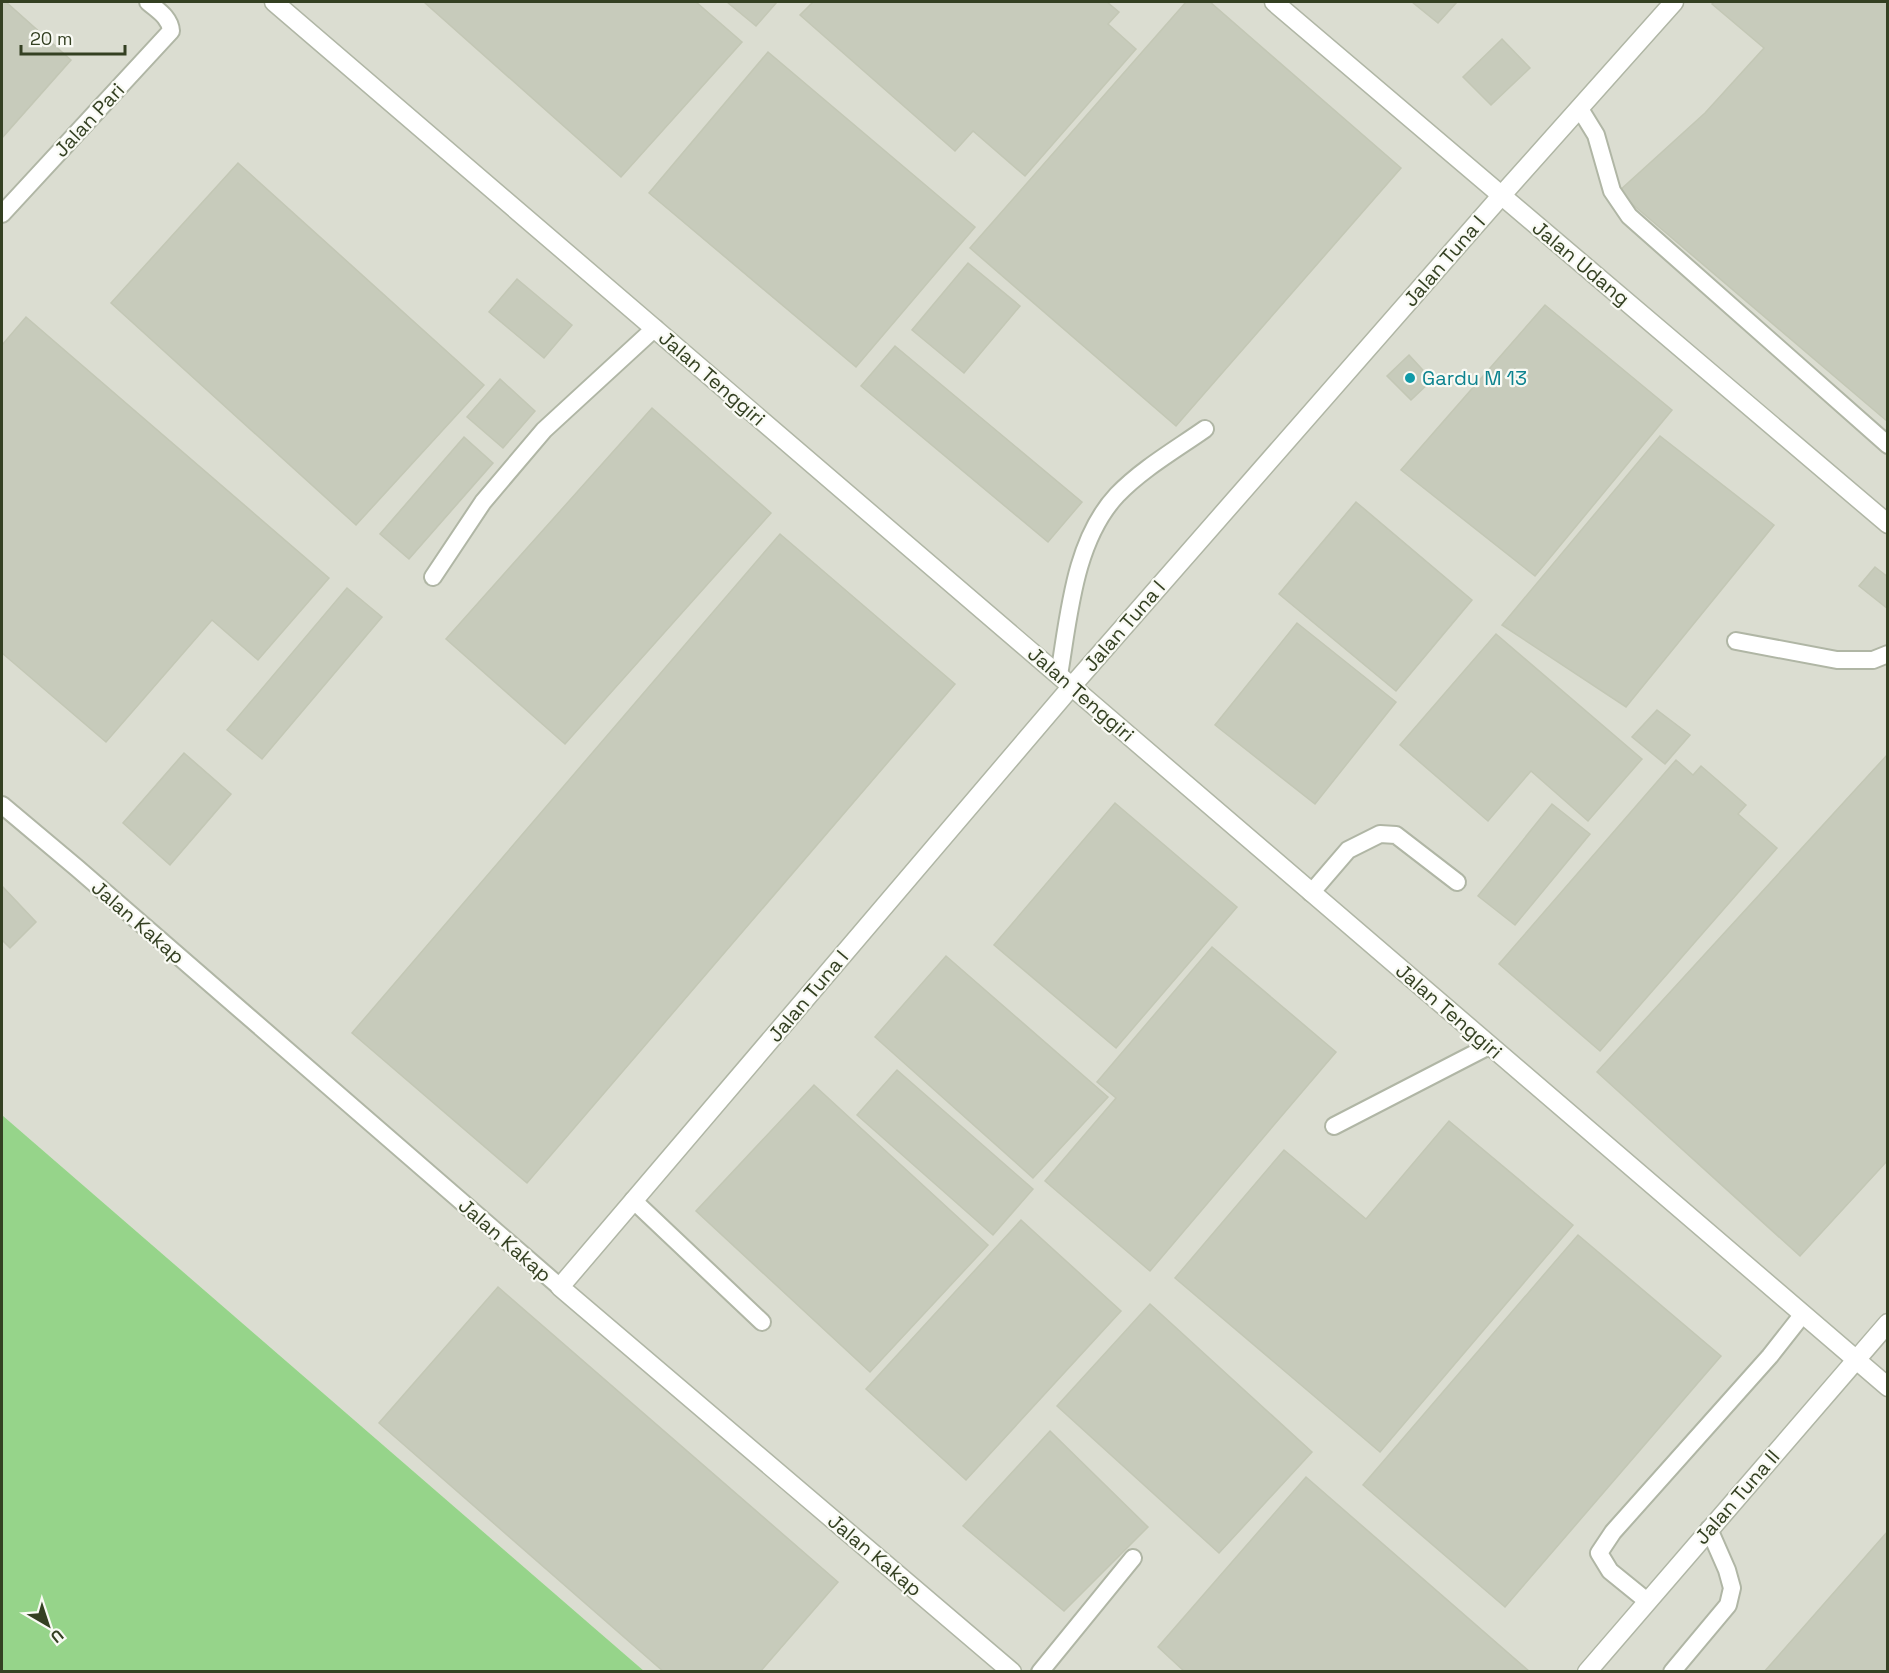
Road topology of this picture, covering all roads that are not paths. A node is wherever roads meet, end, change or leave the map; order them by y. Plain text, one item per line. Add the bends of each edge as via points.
1 (148, 2) edge
2 (274, 2) edge
3 (1275, 2) edge
4 (1674, 2) edge
5 (1580, 109) junction
6 (1501, 196) junction
7 (2, 214) edge
8 (655, 328) junction
9 (1205, 429) dead end
10 (1887, 445) edge
11 (1887, 524) edge
12 (433, 577) dead end
13 (1736, 641) dead end
14 (1887, 654) edge
15 (1065, 681) junction
16 (2, 805) edge
17 (1457, 882) dead end
18 (1311, 893) junction
19 (1489, 1046) junction
20 (1334, 1126) dead end
21 (633, 1200) junction
22 (560, 1287) junction
23 (1803, 1314) junction
24 (762, 1323) dead end
25 (1887, 1323) edge
26 (1856, 1360) junction
27 (1887, 1387) edge
28 (1709, 1529) junction
29 (1134, 1558) dead end
30 (1647, 1601) junction
31 (1012, 1671) edge
32 (1040, 1671) edge
33 (1587, 1671) edge
34 (1672, 1671) edge

1 - 7 lane, Jalan Pari via 170,24 171,31
2 - 8 street, Jalan Tenggiri
3 - 6 street, Jalan Udang
4 - 5 street, Jalan Tuna I
5 - 6 street, Jalan Tuna I
5 - 10 lane via 1596,135 1612,191 1629,216
6 - 11 street, Jalan Udang
6 - 15 street, Jalan Tuna I
8 - 12 lane via 544,430 483,502
8 - 15 street, Jalan Tenggiri
9 - 15 lane via 1135,478 1097,521 1072,594
13 - 14 lane via 1837,660 1873,660
15 - 18 street, Jalan Tenggiri
15 - 21 street, Jalan Tuna I
16 - 22 lane, Jalan Kakap
17 - 18 lane via 1396,835 1380,834 1348,850
18 - 19 street, Jalan Tenggiri
19 - 20 lane
19 - 23 street, Jalan Tenggiri
21 - 22 street, Jalan Tuna I
21 - 24 lane
22 - 31 street, Jalan Kakap
23 - 26 street, Jalan Tenggiri
23 - 30 lane via 1599,1553 1610,1571
25 - 26 street, Jalan Tuna II
26 - 27 street, Jalan Tenggiri
26 - 28 street, Jalan Tuna II
28 - 30 street, Jalan Tuna II
28 - 34 lane via 1732,1588 1728,1605
29 - 32 lane
30 - 33 street, Jalan Tuna II

